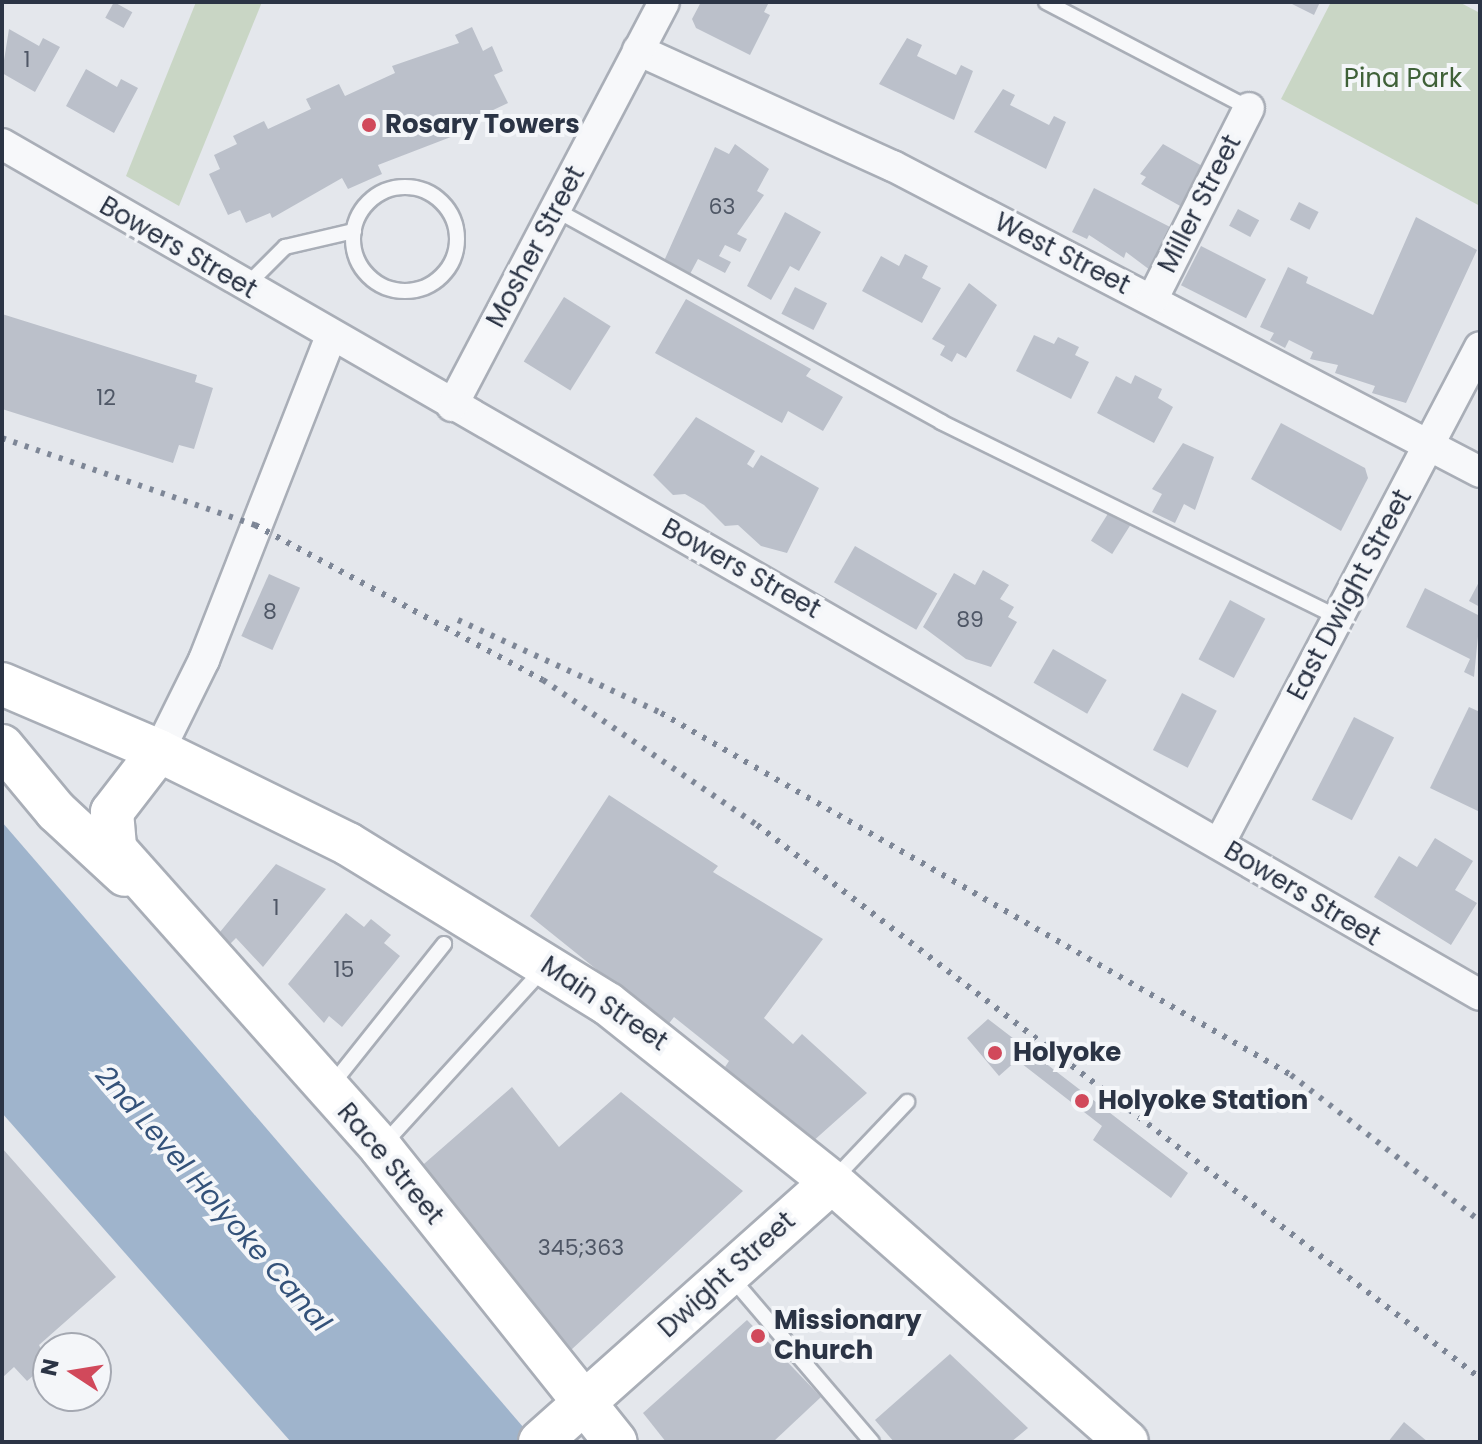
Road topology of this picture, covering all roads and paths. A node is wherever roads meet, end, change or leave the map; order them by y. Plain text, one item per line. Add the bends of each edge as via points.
1 (664, 2) edge
2 (1046, 2) edge
3 (638, 50) junction
4 (1249, 108) joint
5 (2, 144) edge
6 (556, 210) junction
7 (354, 231) junction
8 (245, 287) junction
9 (1152, 300) junction
10 (330, 338) junction
11 (1480, 347) edge
12 (452, 406) junction
13 (1428, 445) junction
14 (1480, 472) edge
15 (1338, 617) junction
16 (2, 684) edge
17 (2, 746) edge
18 (159, 751) junction
19 (1219, 844) junction
20 (151, 897) junction
21 (444, 944) dead end
22 (547, 965) junction
23 (1480, 995) edge
24 (327, 1090) junction
25 (907, 1102) dead end
26 (381, 1148) junction
27 (832, 1182) junction
28 (728, 1274) junction
29 (584, 1404) junction
30 (546, 1437) edge
31 (616, 1442) edge
32 (872, 1442) edge
33 (1127, 1442) edge

1 - 3 street, Mosher Street
2 - 4 lane
3 - 6 street, Mosher Street
3 - 9 street, West Street via 893,166
4 - 9 street, Miller Street
5 - 8 street, Bowers Street
6 - 12 street, Mosher Street
6 - 15 lane via 941,422
7 - 7 lane via 360,266 388,288 424,287 444,271 456,247 454,223 442,202 413,187 381,192 358,216
7 - 8 lane via 285,247
8 - 10 street, Bowers Street
9 - 13 street, West Street
10 - 12 street, Bowers Street
10 - 18 street via 204,660
11 - 13 street, East Dwight Street
12 - 19 street, Bowers Street
13 - 14 street, West Street
13 - 15 street, East Dwight Street
15 - 19 street, East Dwight Street
16 - 18 street, Main Street
17 - 20 street, Race Street via 91,847
18 - 20 street, Race Street via 122,792 110,830 115,849
18 - 22 street, Main Street via 348,844
19 - 23 street, Bowers Street
20 - 24 street, Race Street
21 - 24 lane
22 - 26 lane
22 - 27 street, Main Street via 682,1058
24 - 26 street, Race Street
25 - 27 lane, Dwight Street
26 - 29 street, Race Street
27 - 28 street, Dwight Street
27 - 33 street, Main Street
28 - 29 street, Dwight Street
28 - 32 lane
29 - 30 street, Dwight Street
29 - 31 street, Race Street

